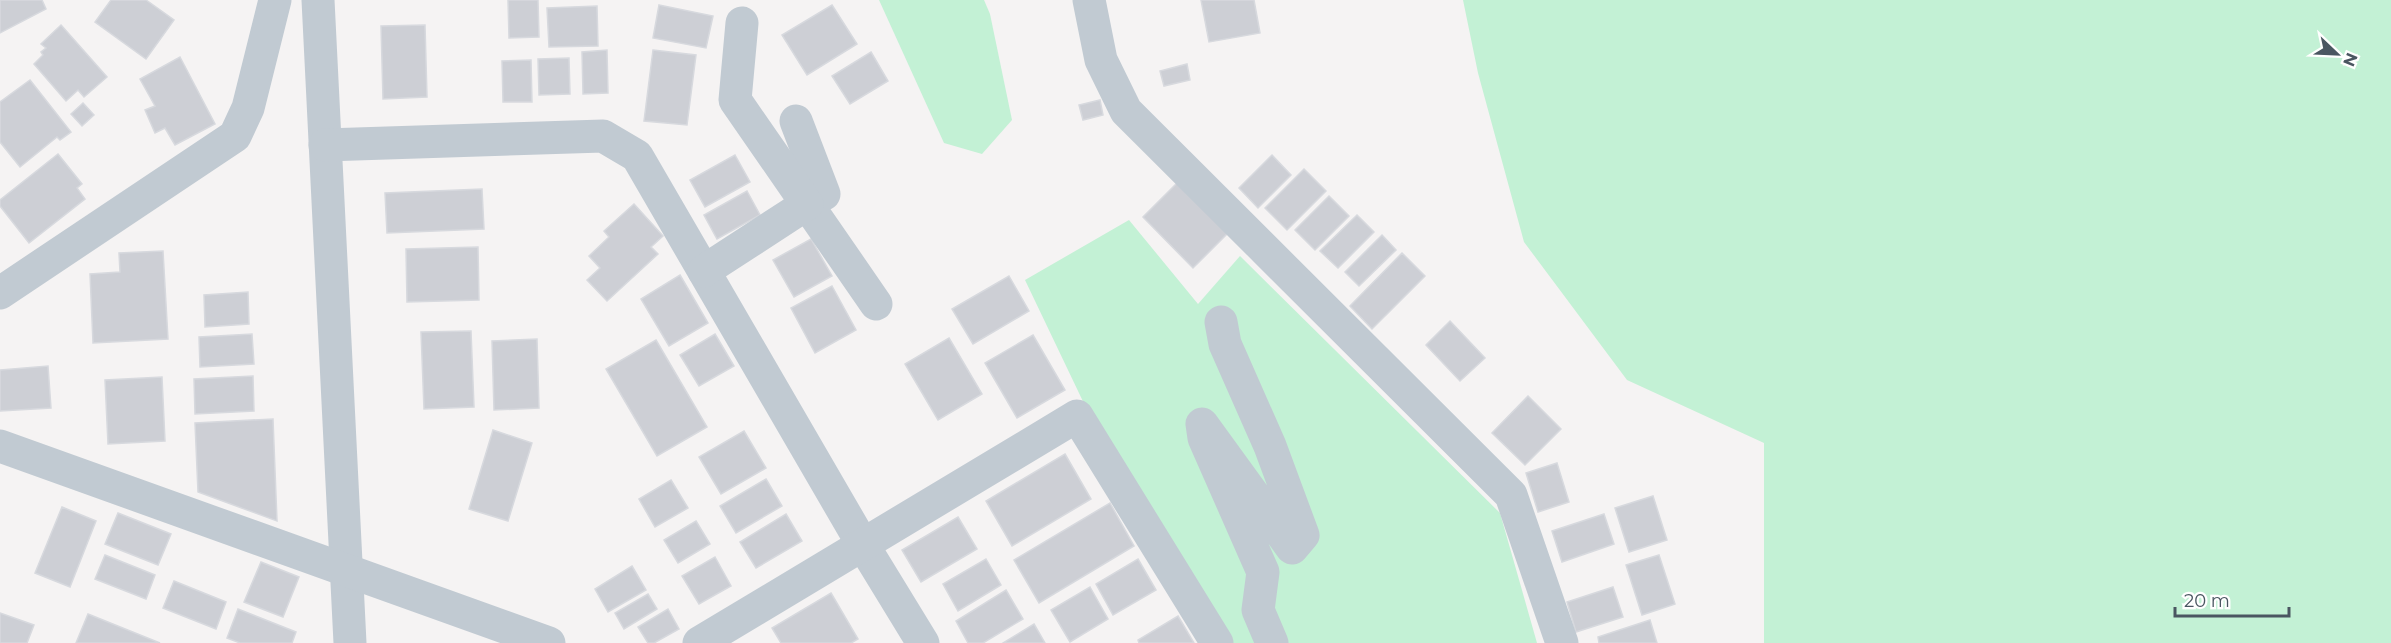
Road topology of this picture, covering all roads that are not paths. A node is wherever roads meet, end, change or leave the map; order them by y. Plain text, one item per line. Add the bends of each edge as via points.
1 (274, 0) edge
2 (318, 0) edge
3 (1089, 0) edge
4 (742, 23) dead end
5 (796, 121) dead end
6 (325, 145) junction
7 (807, 204) junction
8 (704, 271) junction
9 (0, 293) edge
10 (876, 304) dead end
11 (1221, 322) dead end
12 (0, 446) edge
13 (863, 544) junction
14 (347, 571) junction
15 (350, 643) edge
16 (549, 643) edge
17 (699, 643) edge
18 (923, 643) edge
19 (1217, 643) edge
20 (1272, 643) edge
21 (1562, 643) edge

1 - 9 street via 248,108 235,136
2 - 6 street
3 - 21 street via 1101,60 1126,111 1511,495
4 - 7 street via 735,100
5 - 7 street via 824,194
6 - 8 street via 603,136 637,156
6 - 14 street
7 - 8 street
7 - 10 street
8 - 13 street
11 - 20 street via 1225,344 1270,446 1303,536 1292,548 1202,424 1204,438 1263,572 1258,610
12 - 14 street
13 - 17 street
13 - 18 street
13 - 19 street via 1077,416
14 - 15 street
14 - 16 street

